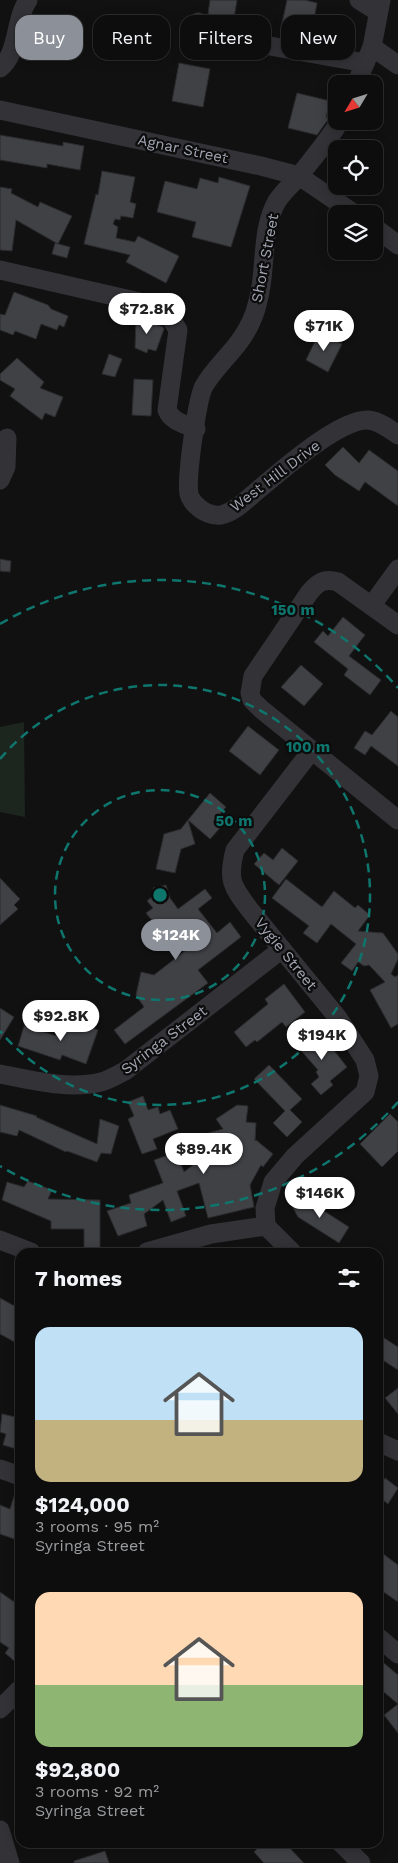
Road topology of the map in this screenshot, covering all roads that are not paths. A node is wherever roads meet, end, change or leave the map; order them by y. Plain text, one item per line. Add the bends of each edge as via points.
1 (28, 0) edge
2 (359, 0) edge
3 (379, 6) edge
4 (271, 44) edge
5 (368, 55) junction
6 (398, 66) edge
7 (0, 68) edge
8 (360, 75) edge
9 (0, 110) edge
10 (335, 130) edge
11 (298, 176) junction
12 (342, 205) edge
13 (383, 234) edge
14 (398, 245) edge
15 (0, 270) edge
16 (196, 429) junction
17 (398, 435) edge
18 (7, 438) dead end
19 (0, 480) edge
20 (398, 568) edge
21 (372, 605) junction
22 (398, 625) edge
23 (312, 750) junction
24 (398, 820) edge
25 (282, 949) junction
26 (0, 1074) edge
27 (266, 1226) junction
28 (0, 1240) edge
29 (21, 1248) edge
30 (161, 1248) edge
31 (288, 1248) edge
32 (383, 1444) edge
33 (398, 1451) edge
34 (0, 1469) edge
35 (15, 1474) edge
36 (383, 1641) edge
37 (398, 1654) edge
38 (15, 1694) edge
39 (0, 1709) edge
40 (0, 1830) edge
41 (346, 1848) edge
42 (10, 1863) edge
43 (361, 1863) edge

1 - 7 street via 22,9 10,57
2 - 3 street
3 - 5 street
4 - 5 street
5 - 6 street
5 - 8 street
9 - 11 street, Agnar Street
10 - 11 street, Short Street
11 - 12 street, Agnar Street
11 - 16 street, Short Street via 277,202 268,224 259,300 244,335 203,389
13 - 14 street
15 - 16 street via 144,303 170,316 178,330 168,410 175,420
16 - 17 street, West Hill Drive via 189,466 189,494 195,505 210,515 228,513 304,453 349,425 368,420 380,423
18 - 19 street via 6,467
20 - 21 street
21 - 22 street
21 - 23 street via 338,582 321,581 309,593 253,676 252,700
23 - 24 street
23 - 25 street, Vygie Street via 235,850 231,866 230,877 238,894
25 - 26 street, Syringa Street via 126,1071 103,1082 59,1084
25 - 27 street, Vygie Street via 338,1018 365,1060 369,1076 365,1092 295,1156 273,1182 265,1208
27 - 30 street via 211,1234
27 - 31 street
28 - 29 street
32 - 33 street
34 - 35 street
36 - 37 street
38 - 39 street
40 - 42 street
41 - 43 street

